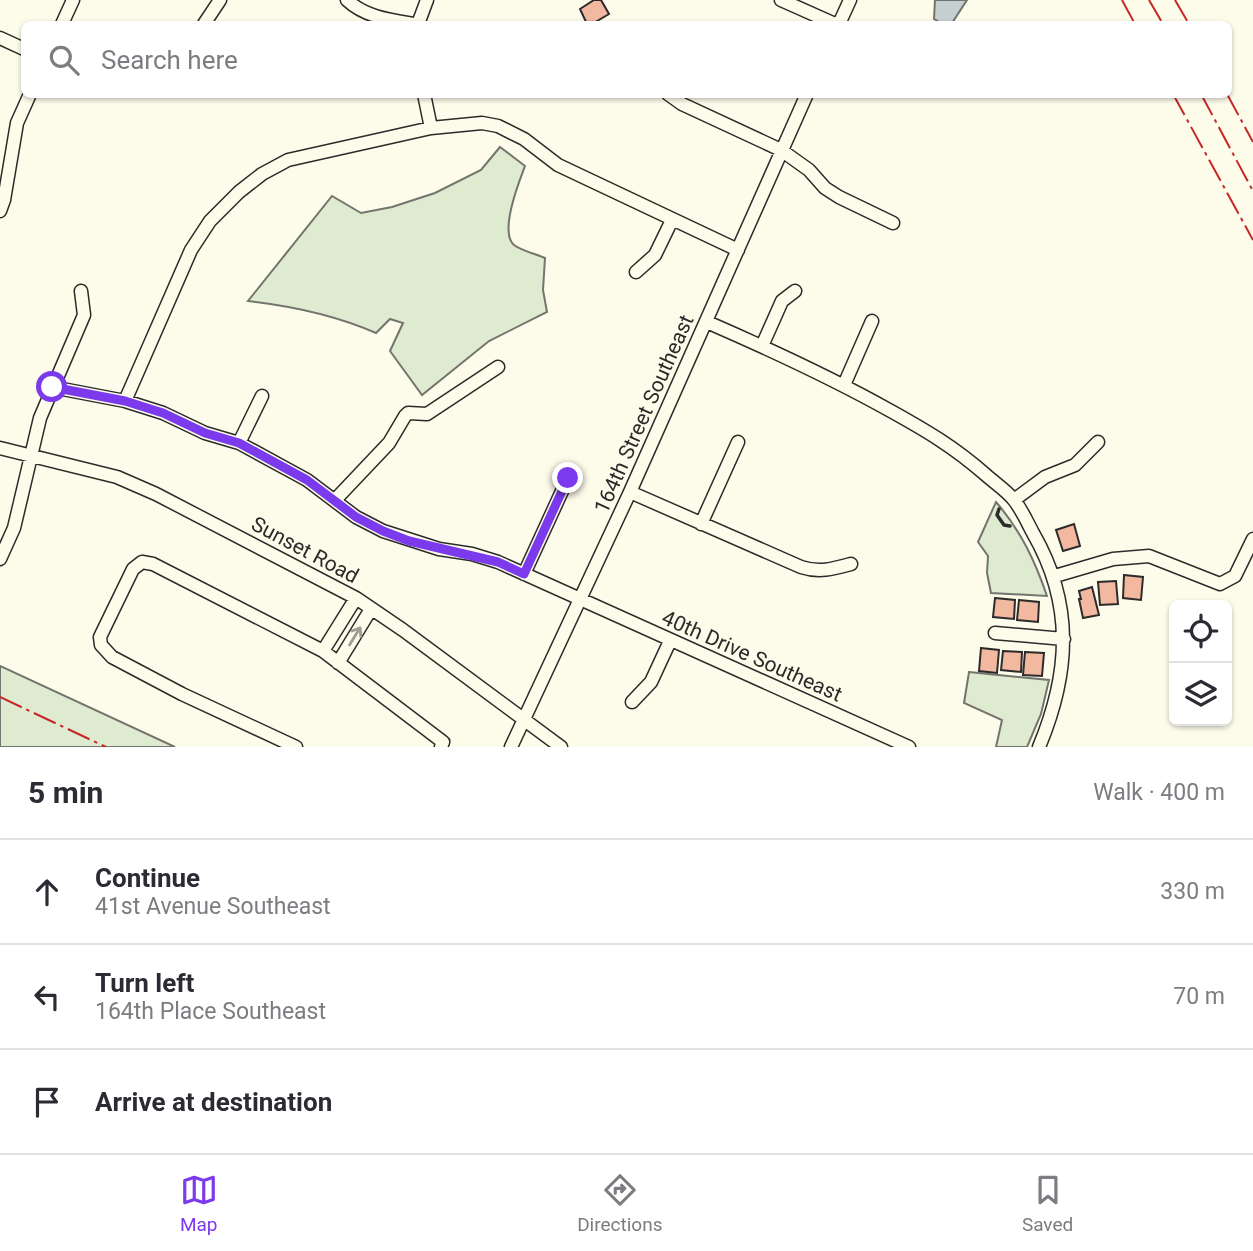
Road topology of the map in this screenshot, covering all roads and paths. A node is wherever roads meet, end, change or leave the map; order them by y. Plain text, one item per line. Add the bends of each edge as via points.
1 (73, 0) edge
2 (220, 0) edge
3 (347, 0) edge
4 (427, 0) edge
5 (781, 0) edge
6 (850, 0) edge
7 (63, 21) edge
8 (206, 21) edge
9 (399, 21) edge
10 (417, 21) edge
11 (830, 21) edge
12 (839, 21) edge
13 (0, 38) edge
14 (21, 48) edge
15 (28, 98) edge
16 (425, 98) edge
17 (673, 98) edge
18 (805, 98) edge
19 (430, 128) junction
20 (782, 150) junction
21 (4, 171) edge
22 (0, 211) edge
23 (672, 220) junction
24 (893, 223) dead end
25 (738, 250) junction
26 (636, 272) dead end
27 (81, 291) dead end
28 (794, 291) dead end
29 (707, 321) junction
30 (872, 321) dead end
31 (762, 346) junction
32 (498, 367) dead end
33 (844, 385) junction
34 (52, 387) junction
35 (262, 396) dead end
36 (125, 401) junction
37 (738, 442) dead end
38 (1098, 442) dead end
39 (239, 443) junction
40 (0, 448) edge
41 (31, 457) junction
42 (568, 478) dead end
43 (630, 492) junction
44 (335, 500) junction
45 (1014, 500) junction
46 (701, 524) junction
47 (1253, 539) edge
48 (0, 559) edge
49 (850, 564) dead end
50 (524, 574) junction
51 (1055, 576) junction
52 (355, 598) junction
53 (580, 600) junction
54 (371, 609) junction
55 (995, 633) dead end
56 (1064, 639) junction
57 (670, 641) junction
58 (323, 651) junction
59 (338, 663) junction
60 (632, 702) dead end
61 (524, 719) junction
62 (442, 745) edge
63 (296, 747) edge
64 (510, 747) edge
65 (561, 747) edge
66 (909, 747) edge
67 (1039, 747) edge

1 - 7 street
2 - 8 street
3 - 9 street via 357,10
4 - 10 street
5 - 11 street
6 - 12 street
13 - 14 street
15 - 21 street
16 - 19 street
17 - 20 street
18 - 20 street, 164th Street Southeast
19 - 23 street via 482,123 511,131 558,165
19 - 36 street via 288,160 239,192 210,221 191,250
20 - 24 street via 825,188
20 - 25 street, 164th Street Southeast
21 - 22 street
23 - 25 street
23 - 26 street via 655,255
25 - 29 street, 164th Street Southeast
27 - 34 street via 84,315
28 - 31 street via 782,301
29 - 31 street
29 - 43 street, 164th Street Southeast
30 - 33 street
31 - 33 street
32 - 44 street via 427,414 405,416 388,443
33 - 45 street via 945,441
34 - 36 street, 40th Drive Southeast
34 - 41 street
35 - 39 street
36 - 39 street, 40th Drive Southeast
37 - 46 street
38 - 45 street via 1074,465 1045,477
39 - 44 street, 40th Drive Southeast
40 - 41 street, Sunset Road
41 - 48 street via 14,528
41 - 52 street, Sunset Road via 117,477
42 - 50 street
43 - 46 street
43 - 53 street, 164th Street Southeast
44 - 50 street, 40th Drive Southeast via 383,531 498,562
45 - 51 street
46 - 49 street via 814,571
47 - 51 street via 1235,576 1220,584 1149,556 1113,559
50 - 53 street, 40th Drive Southeast
51 - 56 street
52 - 54 street, Sunset Road
52 - 58 street
53 - 57 street, 40th Drive Southeast
53 - 61 street, 164th Street Southeast
59 -> 54 street
54 - 61 street, Sunset Road
55 - 56 street
56 - 67 street via 1061,679
57 - 60 street via 651,682
57 - 66 street, 40th Drive Southeast
58 - 59 street
58 - 63 street via 142,562 133,569 100,637 112,657
59 - 62 street
61 - 64 street, 164th Street Southeast
61 - 65 street, Sunset Road

